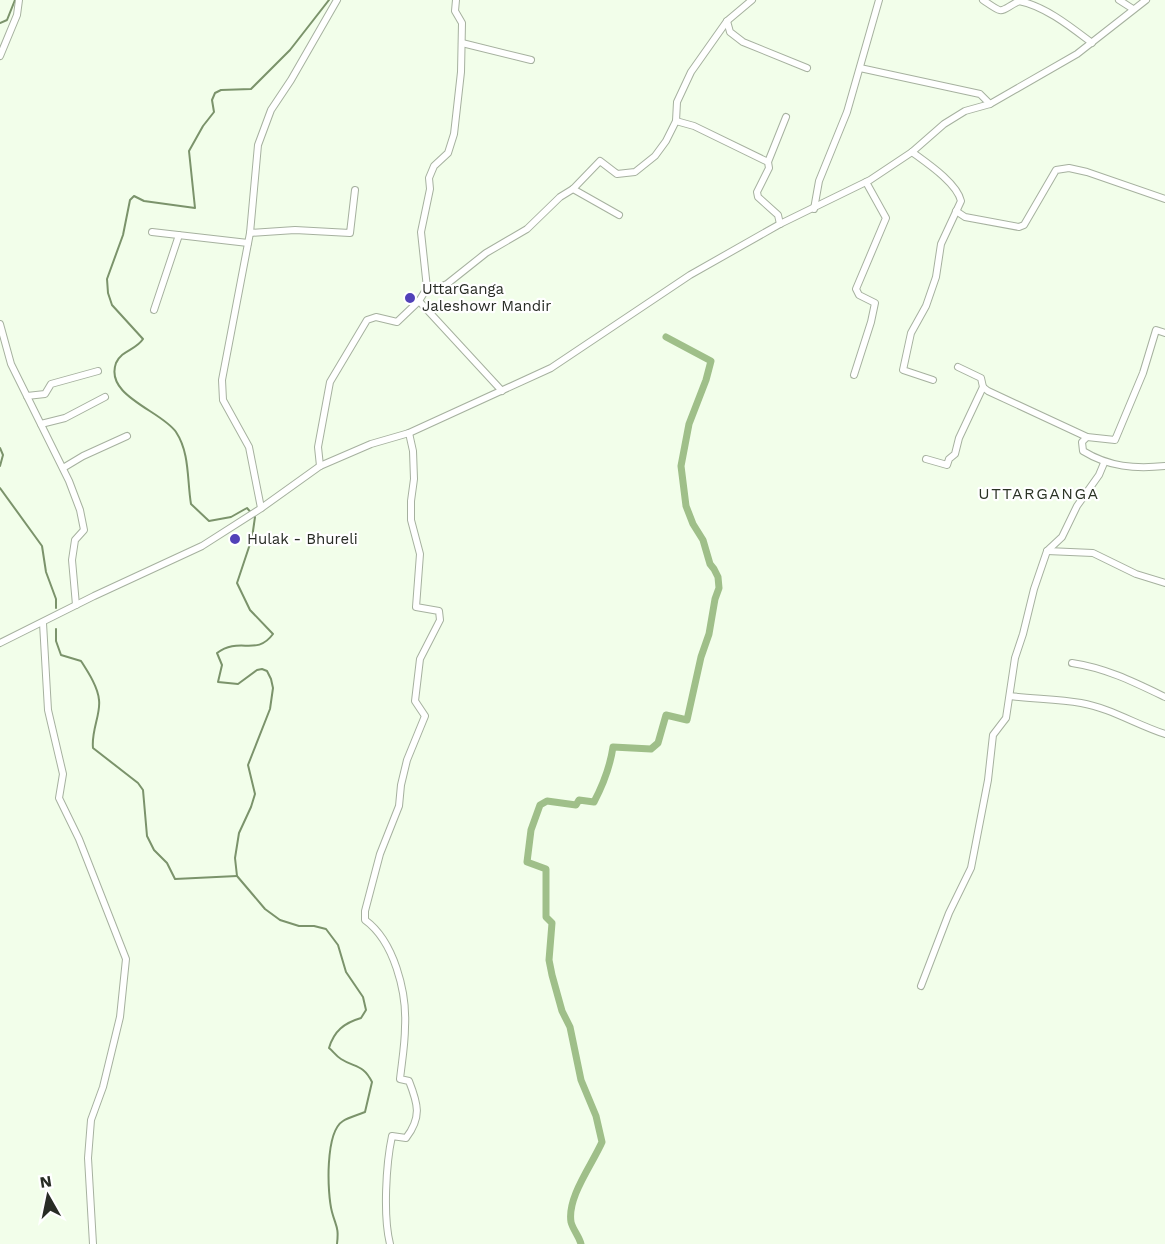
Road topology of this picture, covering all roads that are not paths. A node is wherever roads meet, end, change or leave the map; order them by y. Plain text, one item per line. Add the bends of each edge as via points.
1 (19, 0) edge
2 (337, 0) edge
3 (456, 0) edge
4 (879, 0) edge
5 (983, 0) edge
6 (1119, 0) edge
7 (1146, 0) edge
8 (748, 1) edge
9 (1132, 9) junction
10 (727, 21) junction
11 (462, 43) junction
12 (1092, 43) junction
13 (0, 56) edge
14 (531, 60) dead end
15 (807, 68) dead end
16 (860, 68) junction
17 (990, 104) junction
18 (786, 117) dead end
19 (675, 121) junction
20 (912, 152) junction
21 (768, 162) junction
22 (866, 182) junction
23 (573, 189) junction
24 (355, 190) dead end
25 (1165, 199) edge
26 (814, 209) junction
27 (956, 211) junction
28 (619, 215) dead end
29 (780, 224) junction
30 (152, 232) dead end
31 (250, 233) junction
32 (179, 235) junction
33 (248, 243) junction
34 (427, 288) junction
35 (419, 301) junction
36 (154, 310) dead end
37 (0, 324) edge
38 (1165, 333) edge
39 (958, 367) dead end
40 (98, 371) dead end
41 (854, 375) dead end
42 (933, 380) dead end
43 (983, 387) junction
44 (502, 391) junction
45 (27, 396) junction
46 (105, 397) dead end
47 (41, 424) junction
48 (409, 433) junction
49 (127, 436) dead end
50 (1087, 436) junction
51 (926, 459) dead end
52 (1104, 463) junction
53 (320, 466) junction
54 (1165, 466) edge
55 (63, 468) junction
56 (261, 508) junction
57 (1047, 550) junction
58 (1165, 583) edge
59 (76, 605) junction
60 (43, 623) junction
61 (0, 643) edge
62 (1072, 663) dead end
63 (1010, 696) junction
64 (1165, 697) edge
65 (1165, 734) edge
66 (921, 986) dead end
67 (93, 1244) edge
68 (390, 1244) edge

1 - 13 street
2 - 31 street via 271,110 258,145
3 - 11 street
4 - 16 street
5 - 12 street via 998,10 1006,10 1018,1 1027,2
6 - 9 street
7 - 9 street
8 - 10 street
9 - 12 street
10 - 15 street via 730,32 743,42
10 - 19 street via 691,72 677,102
11 - 14 street
11 - 34 street via 453,134 448,153 434,166 429,178 421,232
12 - 17 street
16 - 17 street via 980,94
16 - 26 street via 819,182
17 - 20 street via 965,111
18 - 21 street
19 - 21 street via 694,126
19 - 23 street via 655,156 635,172 617,174 600,161
20 - 22 street
20 - 27 street via 959,194 961,201
21 - 29 street via 769,168 757,192 778,215
22 - 26 street
22 - 41 street via 886,218 856,289 859,295 875,303
23 - 28 street
23 - 34 street via 527,229 486,253 447,284
24 - 31 street via 350,233
25 - 27 street via 1069,168 1056,170 1019,228 965,217
26 - 29 street
27 - 42 street via 941,244 926,306 911,333 903,370
29 - 44 street via 690,275 551,368
30 - 32 street
31 - 33 street
32 - 33 street
32 - 36 street
33 - 56 street via 222,380 223,400 249,447
34 - 35 street
35 - 44 street
35 - 53 street via 397,322 376,317 367,320 330,382 318,447
37 - 45 street via 11,364
38 - 50 street via 1156,330 1115,440
39 - 43 street via 981,378
40 - 45 street via 51,384 45,394
43 - 50 street
43 - 51 street via 947,465
44 - 48 street
45 - 47 street
46 - 47 street via 65,418
47 - 55 street
48 - 53 street
48 - 68 street via 414,479 411,520 420,554 416,607 439,611 440,620 420,659 415,701 425,716 407,759 399,806 380,854 365,911 365,920 376,928 400,978 406,1025 400,1078 409,1081 418,1110 414,1127 406,1138 392,1136 388,1152 386,1229
49 - 55 street
50 - 52 street via 1082,442 1083,451
52 - 54 street
52 - 57 street via 1062,537
53 - 56 street
55 - 59 street via 84,530 75,540 72,560
56 - 59 street via 202,546
57 - 58 street via 1093,553
57 - 63 street via 1015,658
59 - 60 street
60 - 61 street
60 - 67 street via 48,710 63,774 59,798 126,959 120,1017 91,1120 88,1158
62 - 64 street via 1113,673
63 - 65 street via 1081,703
63 - 66 street via 1006,718 993,735 971,868

